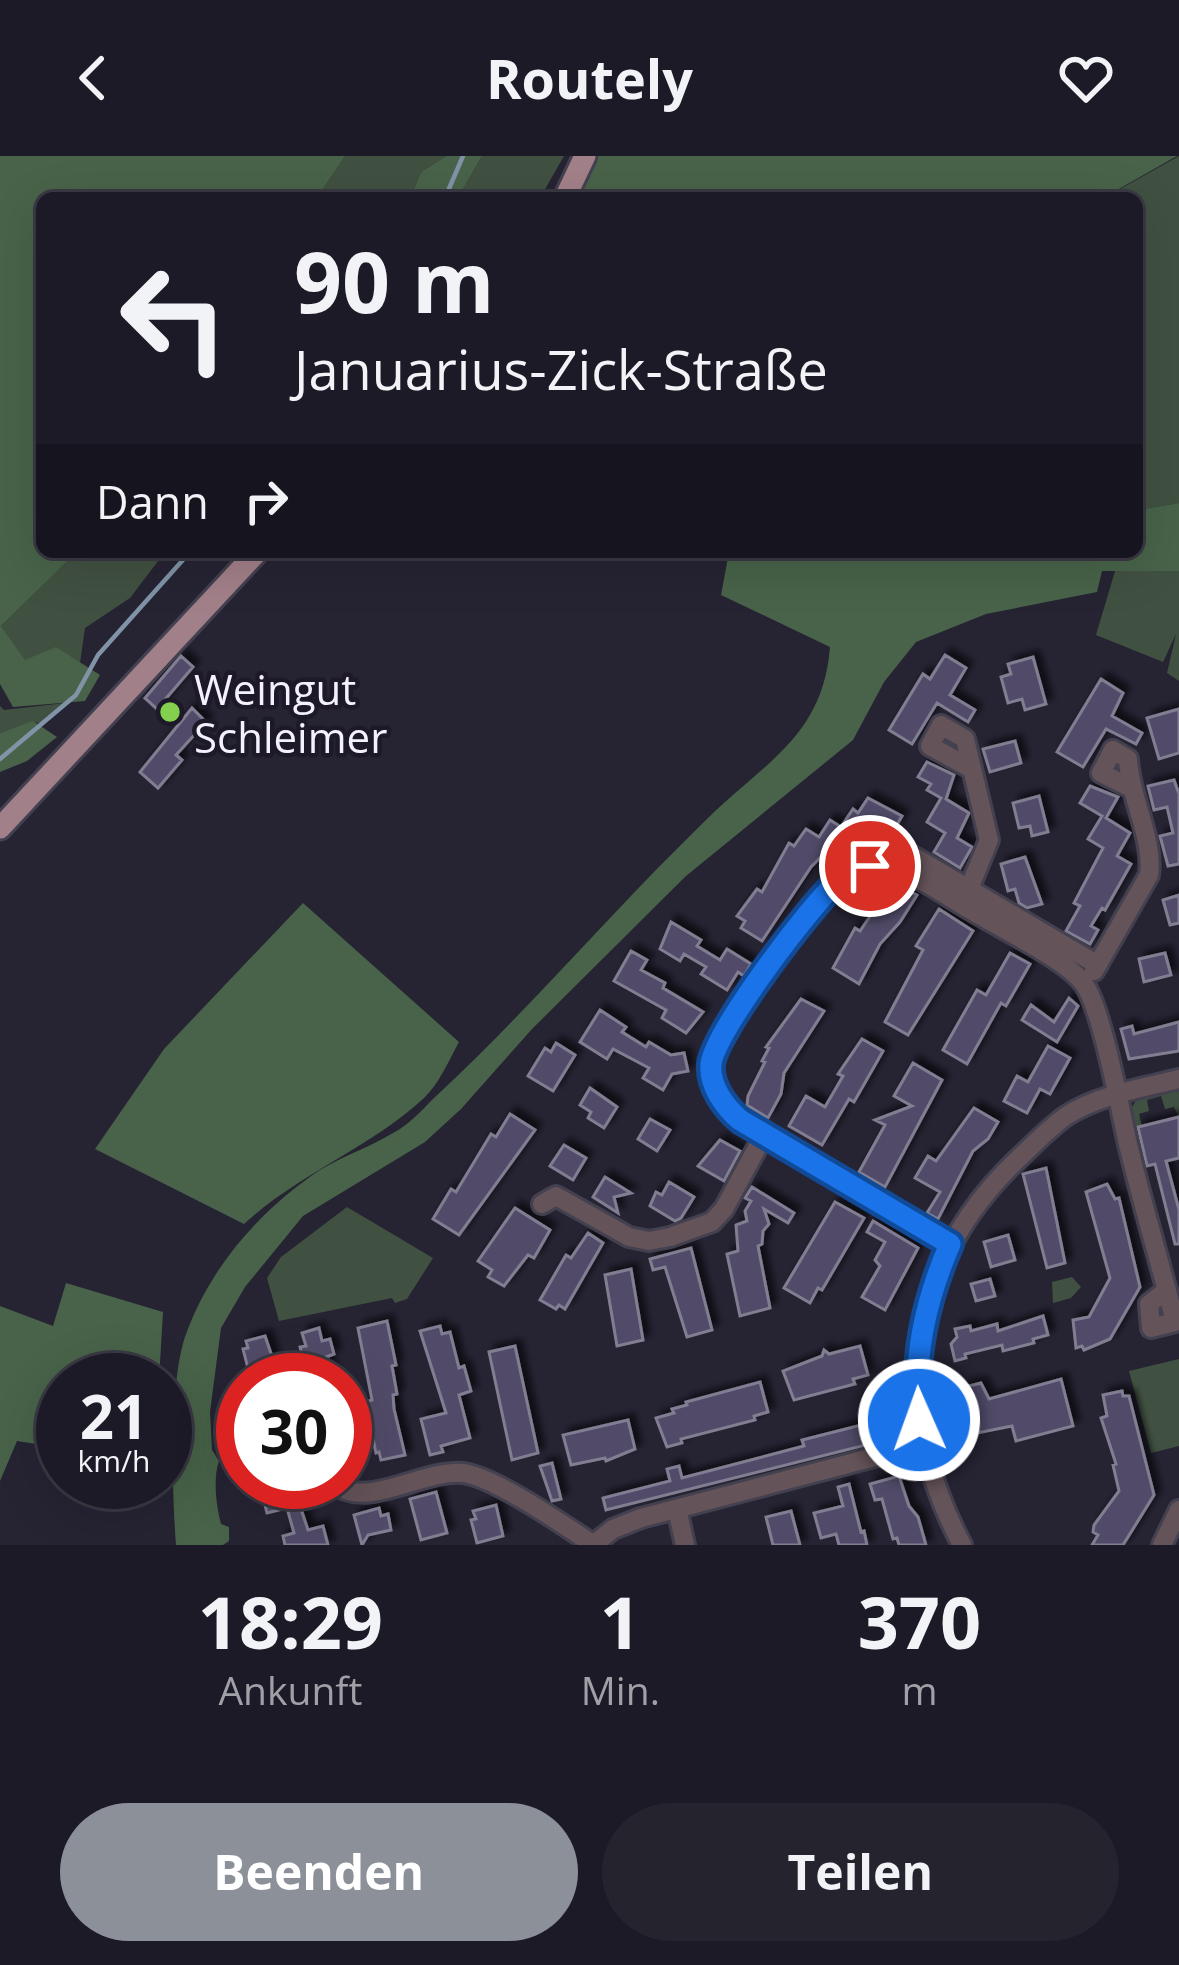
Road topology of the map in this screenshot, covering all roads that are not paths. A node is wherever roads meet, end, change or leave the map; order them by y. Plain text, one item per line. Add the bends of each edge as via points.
1 (585, 156) edge
2 (569, 192) edge
3 (250, 558) edge
4 (970, 768) dead end
5 (1130, 787) dead end
6 (0, 828) edge
7 (966, 898) junction
8 (1098, 965) junction
9 (1085, 986) junction
10 (1179, 1078) edge
11 (1117, 1095) junction
12 (764, 1135) junction
13 (542, 1204) dead end
14 (950, 1244) junction
15 (1167, 1290) dead end
16 (924, 1444) junction
17 (372, 1491) edge
18 (676, 1508) junction
19 (1179, 1510) edge
20 (594, 1545) edge
21 (685, 1545) edge
22 (962, 1545) edge
23 (1162, 1545) edge

1 - 2 main road
3 - 6 main road
4 - 7 street via 989,840
5 - 8 street via 1149,874
7 - 8 street
7 - 9 street
7 - 12 street via 902,870 870,866 832,886 726,1027 711,1064 722,1100
8 - 9 street
9 - 11 street
10 - 11 street
11 - 14 street via 1069,1114 1040,1139 988,1187
11 - 15 street
12 - 13 street via 724,1209 670,1238 629,1237 556,1196
12 - 14 street
14 - 16 street via 920,1334
16 - 18 street
16 - 22 street
17 - 20 street via 467,1473
18 - 20 street via 627,1522
18 - 21 street
19 - 23 street

